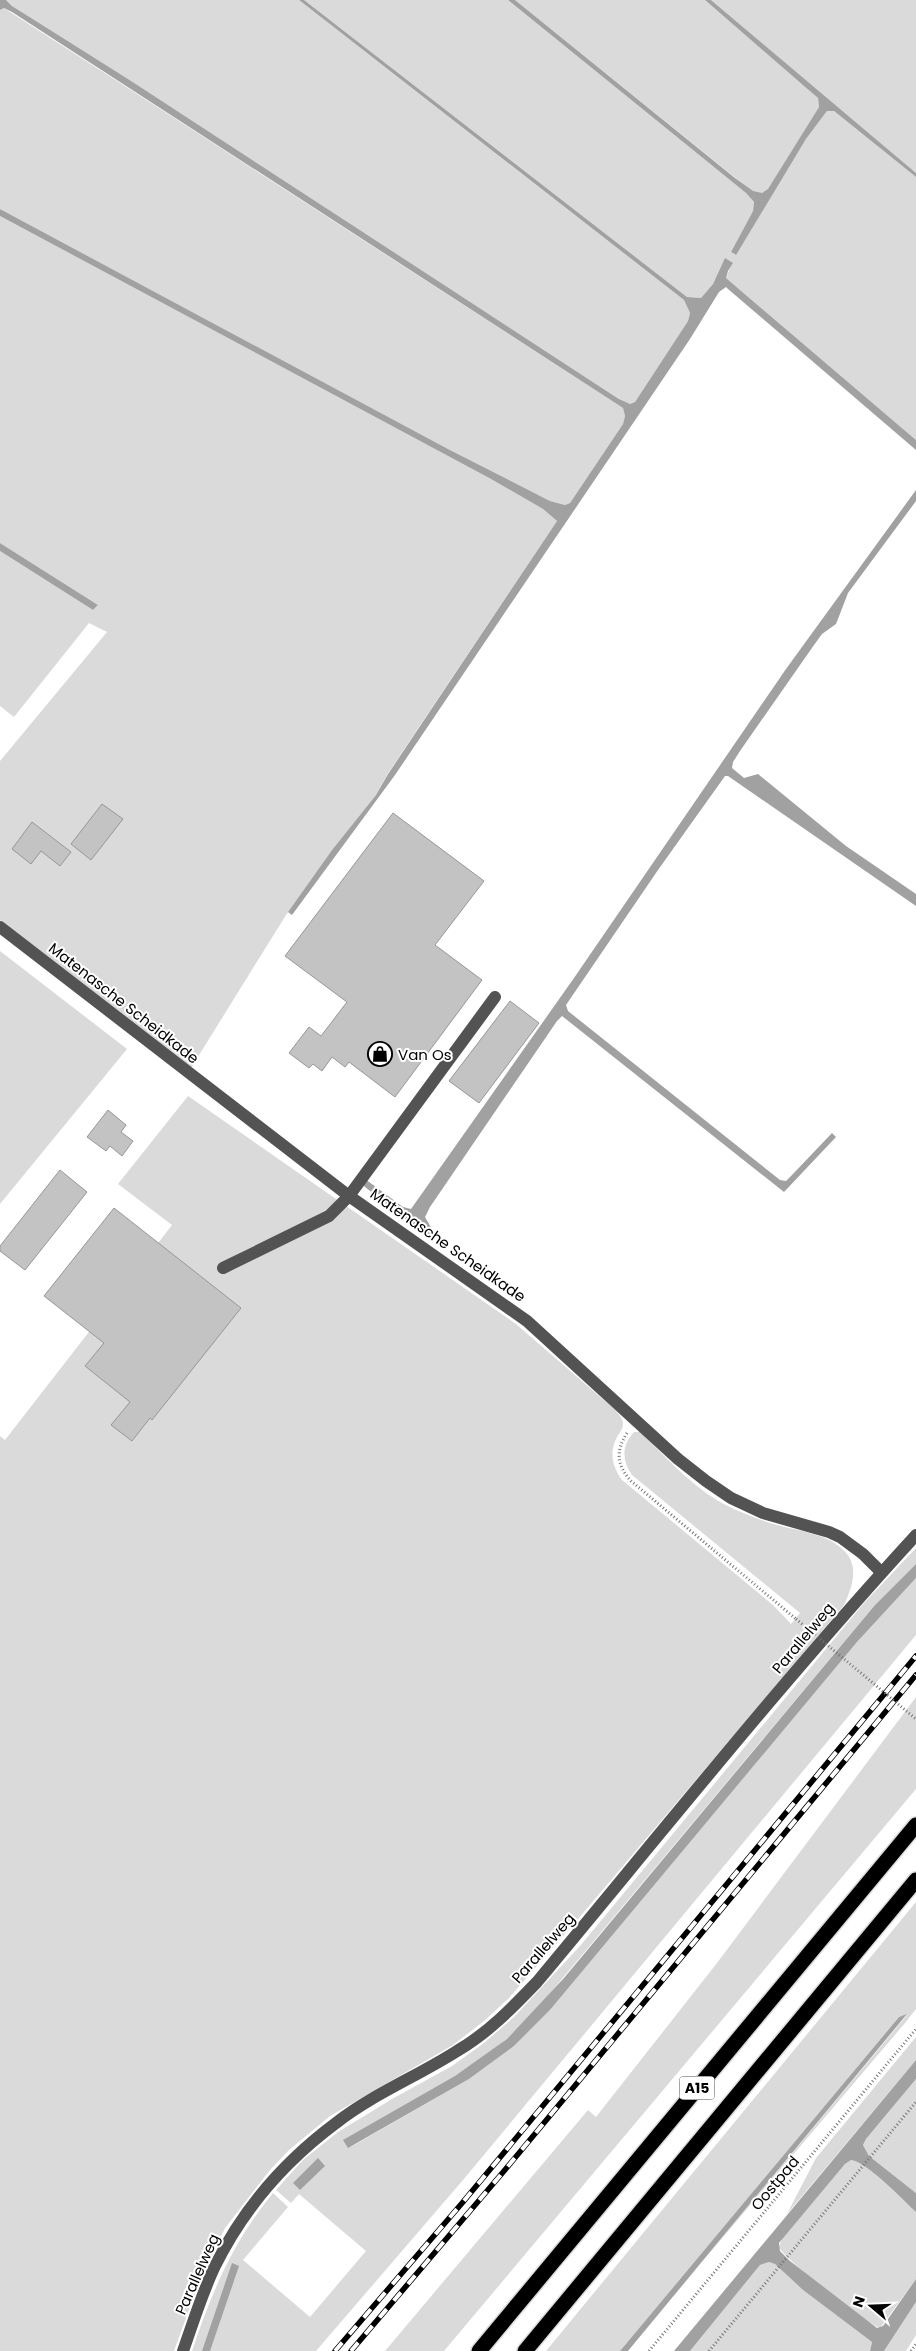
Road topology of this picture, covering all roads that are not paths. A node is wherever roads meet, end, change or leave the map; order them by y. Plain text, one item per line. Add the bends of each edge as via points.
1 (0, 928) edge
2 (495, 997) dead end
3 (349, 1196) junction
4 (223, 1268) dead end
5 (916, 1536) edge
6 (881, 1572) junction
7 (916, 1825) edge
8 (916, 1880) edge
9 (183, 2351) edge
10 (479, 2351) edge
11 (525, 2351) edge

1 - 3 street, Matenasche Scheidkade
2 - 3 street
3 - 4 street via 329,1216
3 - 6 street, Matenasche Scheidkade via 527,1321 678,1458 730,1498 763,1513 840,1537
5 - 6 street, Parallelweg
6 - 9 street, Parallelweg via 537,1982 508,2012 459,2050 336,2122 274,2178 242,2218 223,2250
7 - 10 highway, A15
8 - 11 highway, A15

